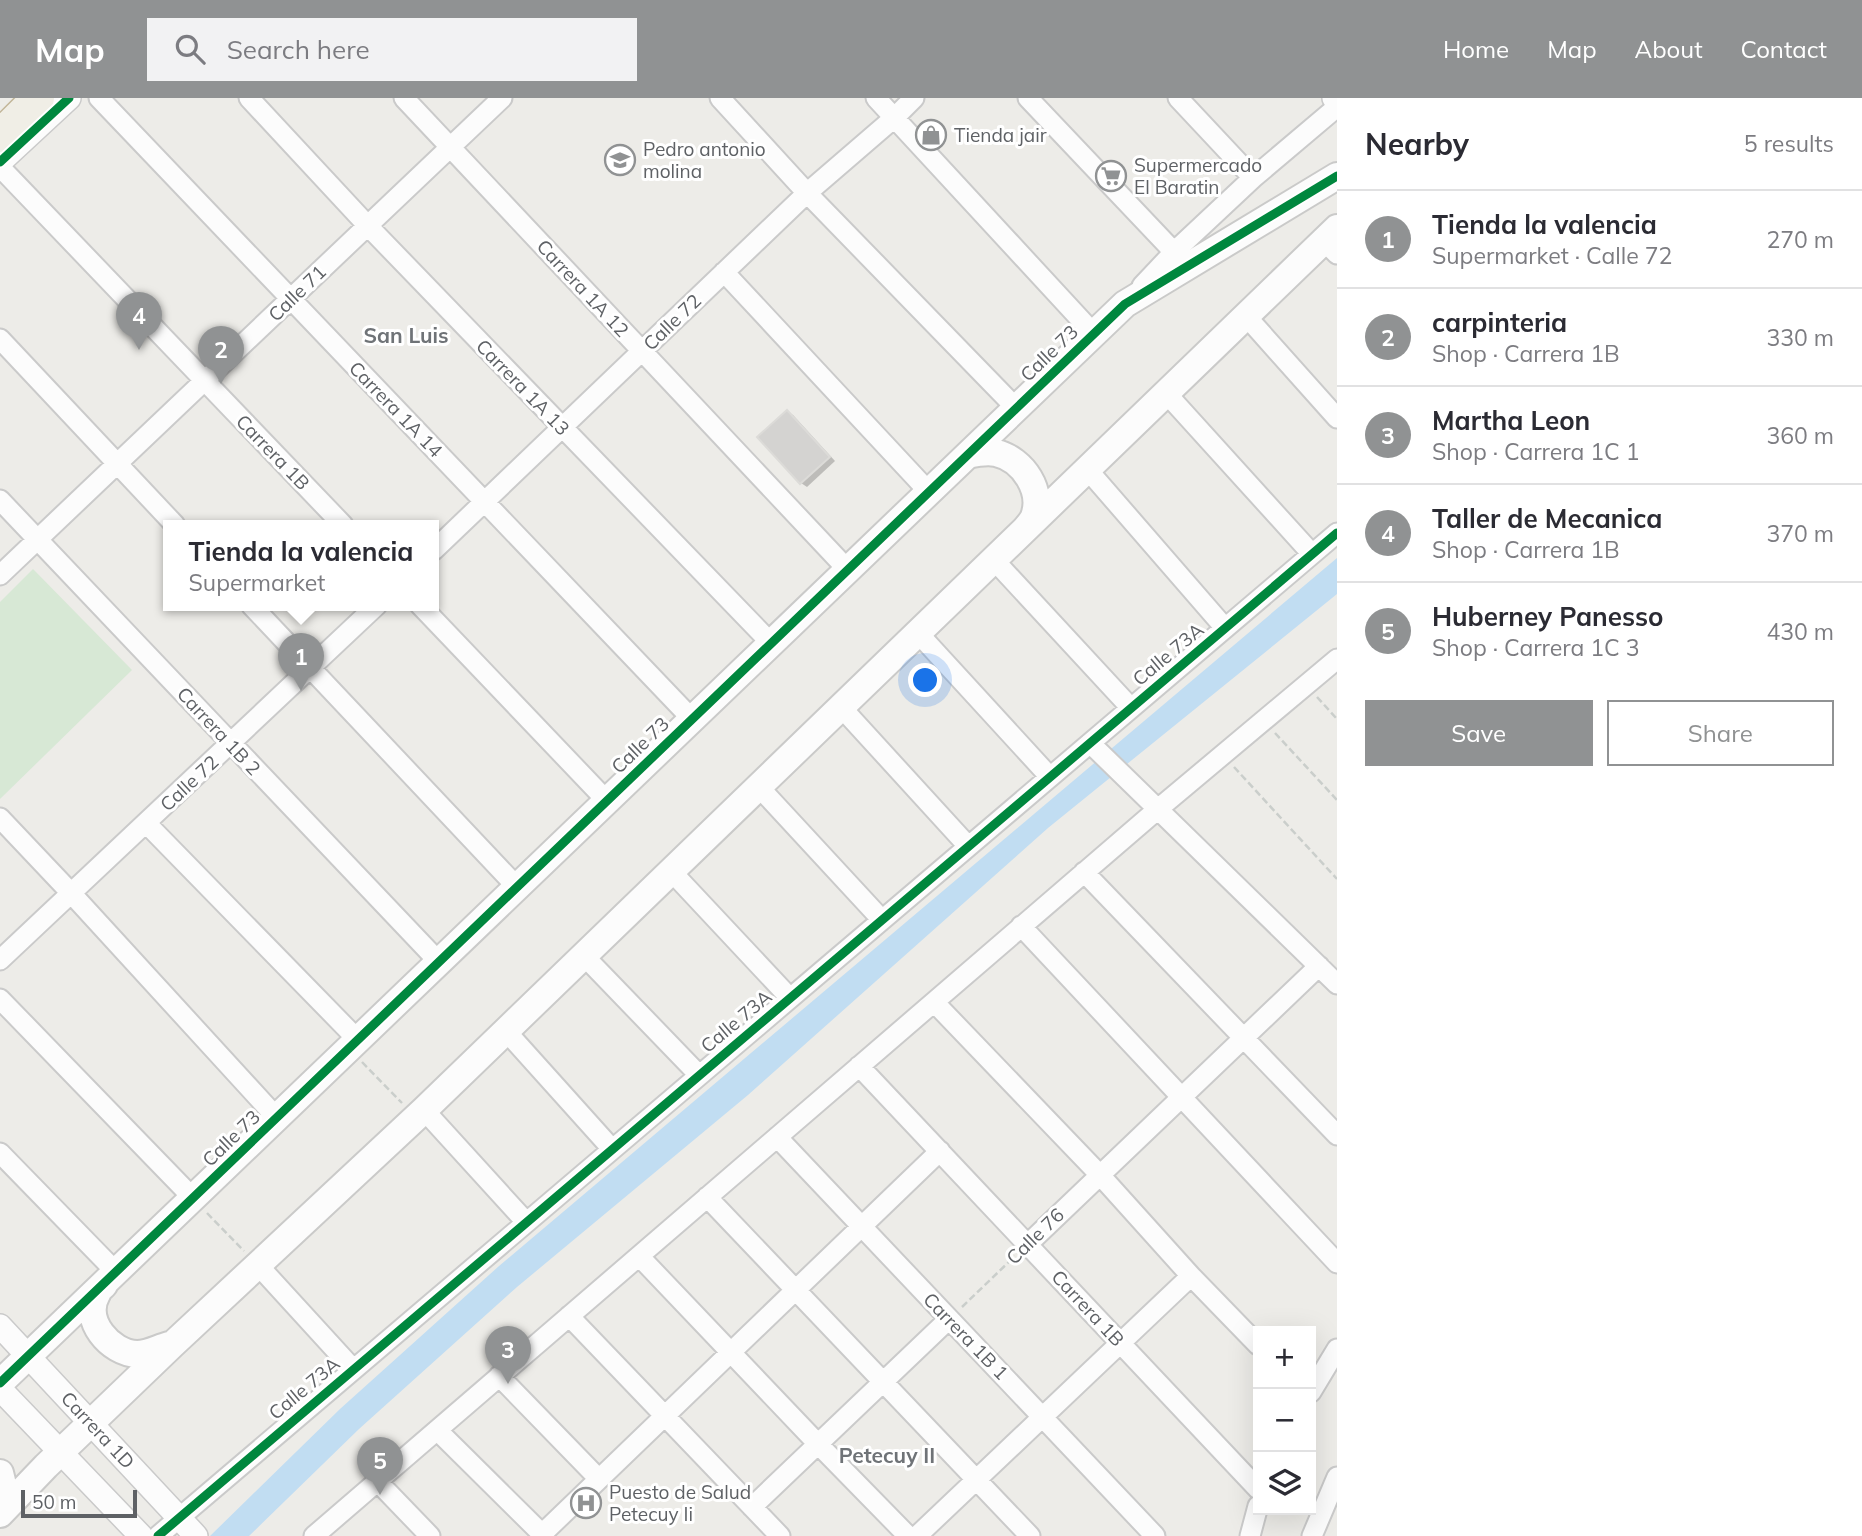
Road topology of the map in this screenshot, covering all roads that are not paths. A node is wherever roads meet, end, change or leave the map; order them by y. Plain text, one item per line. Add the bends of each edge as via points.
1 (38, 98) edge
2 (69, 98) edge
3 (99, 98) edge
4 (249, 98) edge
5 (404, 98) edge
6 (502, 98) edge
7 (720, 98) edge
8 (876, 98) edge
9 (914, 98) edge
10 (1028, 98) edge
11 (1178, 98) edge
12 (1337, 107) edge
13 (894, 118) junction
14 (0, 135) edge
15 (450, 147) junction
16 (0, 165) edge
17 (1337, 176) edge
18 (1253, 178) junction
19 (807, 193) junction
20 (368, 226) junction
21 (1333, 241) edge
22 (1174, 252) junction
23 (724, 272) junction
24 (291, 299) junction
25 (1125, 304) junction
26 (1246, 316) junction
27 (1094, 334) junction
28 (0, 340) edge
29 (642, 351) junction
30 (205, 381) junction
31 (1166, 394) junction
32 (1017, 409) junction
33 (1337, 418) edge
34 (562, 428) junction
35 (968, 455) junction
36 (118, 464) junction
37 (1087, 469) junction
38 (929, 492) junction
39 (0, 500) edge
40 (485, 502) junction
41 (170, 520) edge
42 (338, 520) edge
43 (1025, 530) junction
44 (1337, 533) edge
45 (38, 540) junction
46 (439, 545) edge
47 (1312, 554) junction
48 (993, 560) junction
49 (848, 570) junction
50 (0, 576) edge
51 (257, 611) edge
52 (371, 611) edge
53 (426, 611) edge
54 (1225, 628) junction
55 (918, 633) junction
56 (771, 643) junction
57 (1337, 659) edge
58 (311, 668) junction
59 (841, 707) junction
60 (1131, 709) junction
61 (692, 719) junction
62 (231, 743) junction
63 (1093, 746) junction
64 (1050, 777) junction
65 (759, 787) junction
66 (607, 801) junction
67 (1153, 805) junction
68 (0, 818) edge
69 (146, 822) junction
70 (968, 846) junction
71 (671, 871) junction
72 (1084, 872) junction
73 (517, 887) junction
74 (71, 893) junction
75 (882, 920) junction
76 (1021, 926) junction
77 (583, 957) junction
78 (0, 960) edge
79 (439, 962) junction
80 (1319, 966) junction
81 (1337, 984) edge
82 (790, 998) junction
83 (0, 999) edge
84 (934, 1002) junction
85 (506, 1031) junction
86 (1244, 1037) junction
87 (353, 1044) junction
88 (859, 1066) junction
89 (699, 1075) junction
90 (1182, 1097) junction
91 (420, 1114) junction
92 (276, 1118) junction
93 (1337, 1135) edge
94 (777, 1137) junction
95 (612, 1149) junction
96 (940, 1151) junction
97 (0, 1153) edge
98 (1100, 1175) junction
99 (707, 1197) junction
100 (193, 1198) junction
101 (526, 1222) junction
102 (862, 1227) junction
103 (1028, 1244) junction
104 (639, 1256) junction
105 (1337, 1263) edge
106 (257, 1264) junction
107 (111, 1276) junction
108 (1191, 1276) junction
109 (795, 1290) junction
110 (569, 1316) junction
111 (949, 1319) junction
112 (0, 1326) edge
113 (1253, 1340) edge
114 (1121, 1342) junction
115 (172, 1345) junction
116 (1337, 1349) edge
117 (730, 1353) junction
118 (28, 1356) junction
119 (353, 1369) junction
120 (499, 1376) junction
121 (883, 1382) junction
122 (0, 1383) edge
123 (0, 1389) edge
124 (1313, 1389) edge
125 (665, 1416) junction
126 (1042, 1417) junction
127 (92, 1422) junction
128 (437, 1430) junction
129 (818, 1444) junction
130 (60, 1452) junction
131 (0, 1473) edge
132 (1337, 1477) edge
133 (599, 1479) junction
134 (976, 1479) junction
135 (377, 1481) junction
136 (1253, 1484) edge
137 (752, 1507) junction
138 (0, 1512) edge
139 (1256, 1515) edge
140 (179, 1517) junction
141 (1147, 1533) edge
142 (541, 1535) edge
143 (141, 1536) edge
144 (158, 1536) edge
145 (196, 1536) edge
146 (314, 1536) edge
147 (430, 1536) edge
148 (780, 1536) edge
149 (908, 1536) edge
150 (917, 1536) edge
151 (1030, 1536) edge
152 (1250, 1536) edge
153 (1312, 1536) edge

1 - 14 highway
2 - 16 street
3 - 24 street, Carrera 1A 14
4 - 20 street, Carrera 1A 13
5 - 15 street, Carrera 1A 12
6 - 15 street, Calle 71
7 - 19 street
8 - 13 street
9 - 13 street, Calle 72
10 - 22 street
11 - 18 street
12 - 18 street, Calle 73
13 - 19 street, Calle 72
13 - 27 street
15 - 20 street, Calle 71
15 - 29 street, Carrera 1A 12
16 - 30 street, Carrera 1B
17 - 25 main road, Calle 73
18 - 22 street, Calle 73
19 - 23 street, Calle 72
19 - 32 street
20 - 24 street, Calle 71
20 - 34 street, Carrera 1A 13
21 - 26 main road
22 - 25 street, Calle 73
23 - 29 street, Calle 72
23 - 38 street
24 - 30 street, Calle 71
24 - 40 street, Carrera 1A 14
25 - 27 main road, Calle 73
26 - 31 main road
26 - 33 street
27 - 32 main road, Calle 73
28 - 36 street
29 - 34 street, Calle 72
29 - 49 street, Carrera 1A 12
30 - 36 street, Calle 71
30 - 42 street, Carrera 1B
31 - 37 main road
31 - 47 street
32 - 35 main road, Calle 73
34 - 40 street, Calle 72
34 - 56 street, Carrera 1A 13
35 - 38 main road, Calle 73
35 - 43 main road via 996,453 1020,466 1029,477 1036,505
36 - 41 street
36 - 45 street, Calle 71
37 - 43 main road
37 - 54 street
38 - 49 main road, Calle 73
39 - 45 street, Carrera 1B 2
40 - 46 street, Calle 72
40 - 61 street, Carrera 1A 14
43 - 48 main road
44 - 47 street, Calle 73A
45 - 50 street, Calle 71
45 - 62 street, Carrera 1B 2
47 - 54 street, Calle 73A
48 - 55 main road
48 - 60 street
49 - 56 main road, Calle 73
51 - 58 street
52 - 58 street, Calle 72
53 - 66 street
54 - 60 street, Calle 73A
55 - 59 main road
55 - 64 street
56 - 61 main road, Calle 73
57 - 67 street
58 - 62 street, Calle 72
58 - 73 street
59 - 65 main road
59 - 70 street
60 - 63 street, Calle 73A
61 - 66 main road, Calle 73
62 - 69 street, Calle 72
62 - 79 street, Carrera 1B 2
63 - 64 street, Calle 73A
63 - 67 street
64 - 70 street, Calle 73A
65 - 71 main road
65 - 75 street
66 - 73 main road, Calle 73
67 - 72 street
67 - 80 street
68 - 74 street
69 - 74 street, Calle 72
69 - 87 street
70 - 75 street, Calle 73A
71 - 77 main road
71 - 82 street
72 - 76 street
72 - 86 street
73 - 79 main road, Calle 73
74 - 78 street, Calle 72
74 - 92 street
75 - 82 street, Calle 73A
76 - 84 street
76 - 90 street
77 - 85 main road
77 - 89 street
79 - 87 main road, Calle 73
80 - 81 street
80 - 86 street, Calle 76
82 - 89 street, Calle 73A
83 - 100 street
84 - 88 street
84 - 98 street
85 - 91 main road
85 - 95 street
86 - 90 street, Calle 76
86 - 93 street
87 - 92 main road, Calle 73
88 - 94 street
88 - 96 street, Carrera 1B
89 - 95 street, Calle 73A
90 - 98 street, Calle 76
90 - 105 street
91 - 101 street
91 - 106 main road
92 - 100 main road, Calle 73
94 - 99 street
94 - 102 street, Carrera 1B 1
95 - 101 street, Calle 73A
96 - 102 street
96 - 103 street, Carrera 1B
97 - 107 street
98 - 103 street, Calle 76
98 - 108 street
99 - 104 street
99 - 109 street
100 - 107 main road, Calle 73
101 - 119 street, Calle 73A
102 - 109 street
102 - 111 street, Carrera 1B 1
103 - 114 street, Carrera 1B
104 - 110 street
104 - 117 street
106 - 115 main road
106 - 119 street
107 - 115 main road via 97,1293 94,1310 97,1327 107,1341 137,1354
107 - 118 main road, Calle 73
108 - 113 street
108 - 114 street
109 - 117 street
109 - 121 street
110 - 120 street
110 - 125 street
111 - 121 street
111 - 126 street, Carrera 1B 1
112 - 118 street, Carrera 1D
114 - 126 street
114 - 136 street, Carrera 1B
115 - 127 main road
116 - 124 street
117 - 125 street
117 - 129 street
118 - 122 main road, Calle 73
118 - 127 street, Carrera 1D
119 - 140 street, Calle 73A
120 - 128 street
120 - 133 street
121 - 129 street
121 - 134 street
123 - 130 street
125 - 133 street
125 - 137 street
126 - 134 street
126 - 141 street, Carrera 1B 1
127 - 130 main road
127 - 140 street, Carrera 1D
128 - 135 street
128 - 142 street
129 - 137 street
129 - 149 street
130 - 138 main road
130 - 143 street
131 - 138 main road via 4,1489
132 - 153 street
133 - 142 street
134 - 150 street
134 - 151 street
135 - 146 street
135 - 147 street
137 - 148 street
139 - 152 street
140 - 144 street, Calle 73A
140 - 145 street, Carrera 1D

